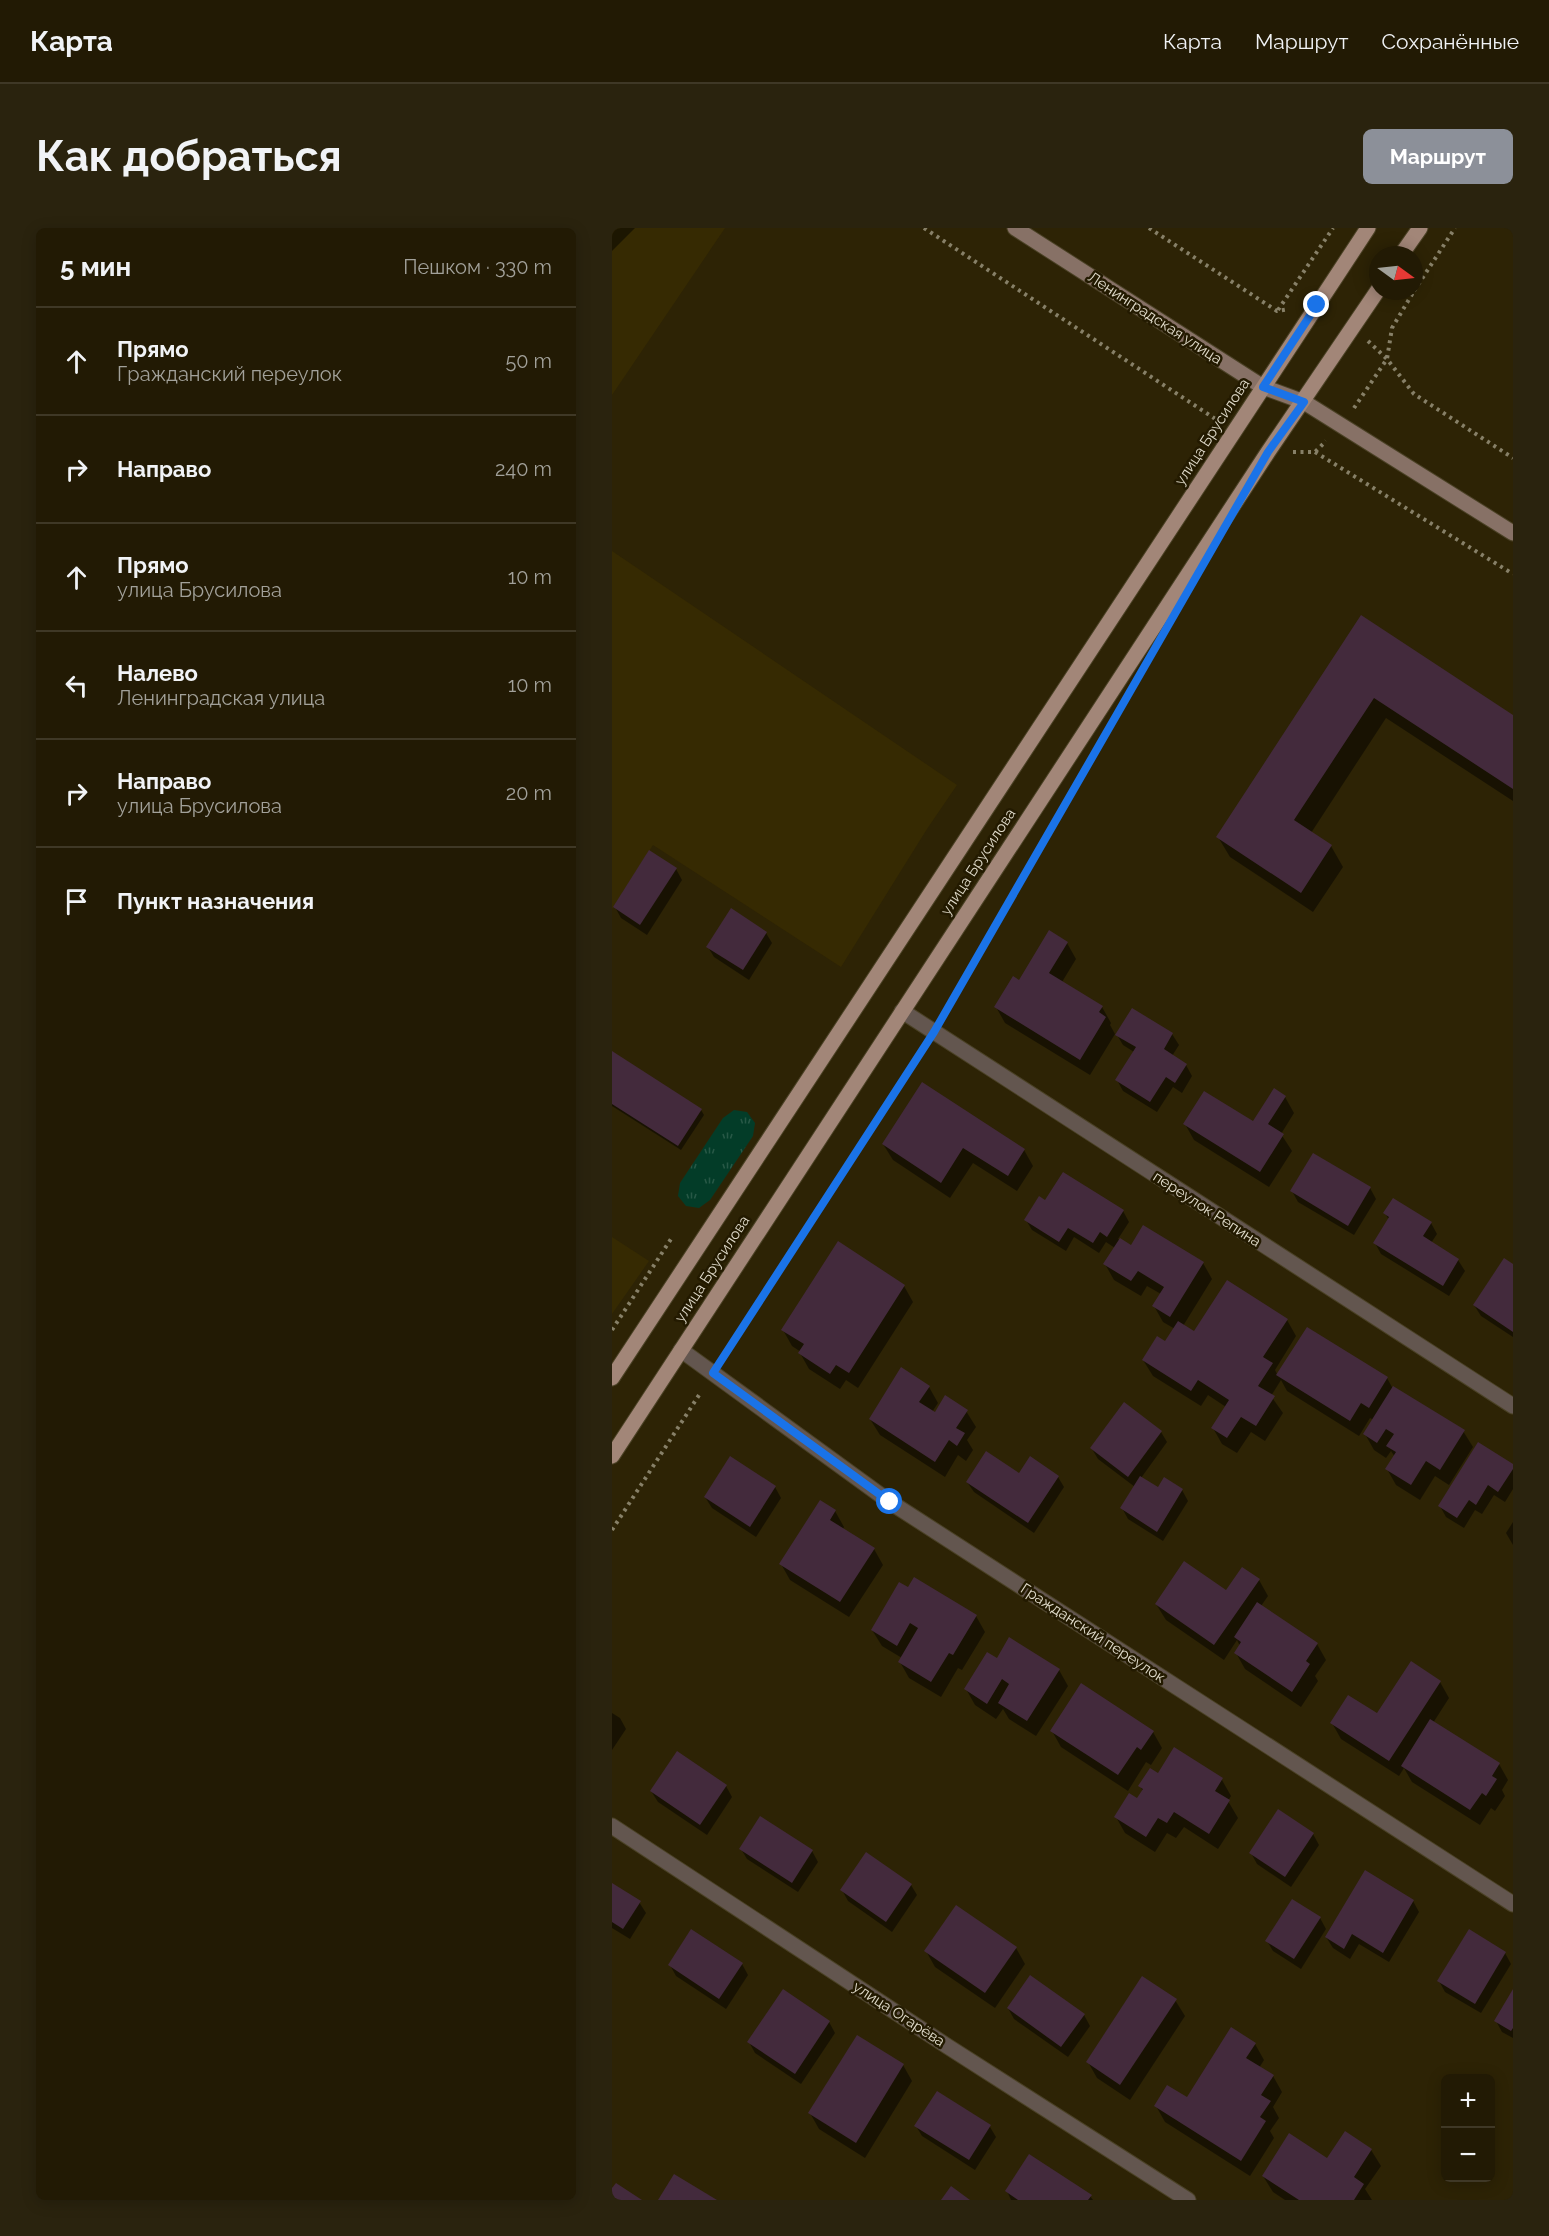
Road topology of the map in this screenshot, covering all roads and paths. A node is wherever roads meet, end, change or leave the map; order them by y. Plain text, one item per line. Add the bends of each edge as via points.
1 (924, 228) edge
2 (1015, 228) edge
3 (1149, 228) edge
4 (1333, 228) edge
5 (1368, 228) edge
6 (1420, 228) edge
7 (1455, 228) edge
8 (1407, 246) edge
9 (1423, 277) edge
10 (1371, 300) edge
11 (1409, 300) edge
12 (1317, 305) junction
13 (1277, 311) junction
14 (1354, 326) junction
15 (1387, 359) junction
16 (1263, 387) junction
17 (1304, 402) junction
18 (1217, 419) dead end
19 (1315, 452) dead end
20 (1513, 458) edge
21 (1513, 533) edge
22 (1513, 574) edge
23 (1047, 835) dead end
24 (902, 1011) junction
25 (934, 1032) junction
26 (671, 1239) dead end
27 (612, 1330) edge
28 (681, 1350) junction
29 (713, 1373) junction
30 (612, 1378) edge
31 (1513, 1406) edge
32 (612, 1456) edge
33 (612, 1530) edge
34 (612, 1826) edge
35 (1513, 1904) edge
36 (1188, 2200) edge

1 - 18 path
2 - 16 main road, Ленинградская улица
3 - 13 path
4 - 13 path
5 - 12 main road, улица Брусилова
6 - 8 main road
7 - 9 path
10 - 14 main road, улица Брусилова
11 - 15 path via 1392,328
12 - 13 path
12 - 16 main road, улица Брусилова
14 - 15 path
14 - 17 main road, улица Брусилова
15 - 20 path via 1414,394
16 - 17 main road, Ленинградская улица
16 - 30 main road, улица Брусилова
17 - 21 main road, Ленинградская улица
17 - 24 main road, улица Брусилова
19 - 22 path
23 - 25 path
24 - 25 street, переулок Репина
24 - 28 main road, улица Брусилова
25 - 29 path
25 - 31 street, переулок Репина
26 - 27 path
28 - 29 street, Гражданский переулок
28 - 32 main road, улица Брусилова
29 - 33 path
29 - 35 street, Гражданский переулок via 890,1502
34 - 36 street, улица Огарёва

